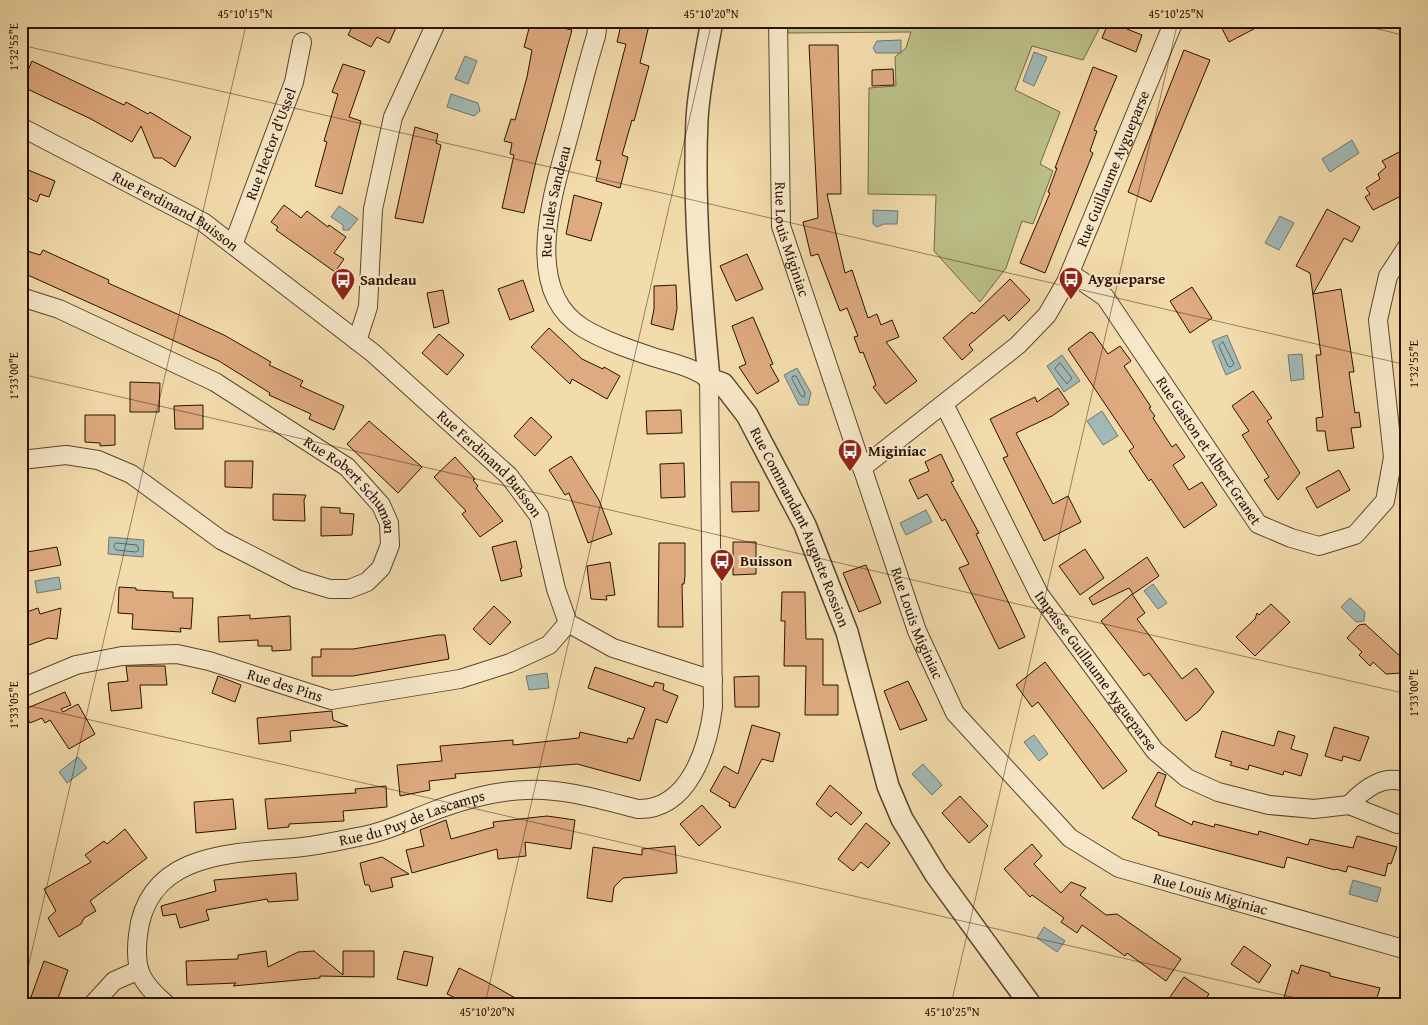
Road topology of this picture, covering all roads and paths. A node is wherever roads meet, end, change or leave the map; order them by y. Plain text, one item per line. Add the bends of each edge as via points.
1 (437, 21) edge
2 (598, 21) edge
3 (712, 21) edge
4 (778, 21) edge
5 (1174, 21) edge
6 (302, 42) dead end
7 (21, 126) edge
8 (233, 245) junction
9 (1407, 247) edge
10 (1070, 273) junction
11 (21, 297) edge
12 (357, 340) junction
13 (709, 379) junction
14 (944, 404) junction
15 (21, 460) edge
16 (862, 468) junction
17 (568, 623) junction
18 (713, 680) junction
19 (21, 688) edge
20 (1407, 783) edge
21 (1348, 805) junction
22 (1407, 822) edge
23 (1407, 950) edge
24 (139, 970) junction
25 (93, 1004) edge
26 (166, 1004) edge
27 (1030, 1004) edge

1 - 12 street via 393,117 373,209 368,307
2 - 13 street, Rue Jules Sandeau via 550,205 546,235 550,284 558,302 572,320 584,328 611,343 695,369
3 - 13 street via 700,85 697,146 700,282
4 - 16 street, Rue Louis Miginiac via 781,226
5 - 10 street, Rue Guillaume Aygueparse
6 - 8 street, Rue Hector d'Ussel via 294,82
7 - 8 street, Rue Ferdinand Buisson via 203,222
8 - 12 street, Rue Ferdinand Buisson
9 - 10 street, Rue Gaston et Albert Granet via 1388,276 1378,320 1393,457 1385,501 1355,535 1319,546 1258,524 1105,297
10 - 14 street, Rue Guillaume Aygueparse via 1047,315 1018,345
11 - 15 street, Rue Robert Schuman via 59,309 215,382 347,467 381,505 389,524 390,545 381,568 367,582 349,589 330,588 297,579 221,540 131,474 98,460 66,455
12 - 17 street, Rue Ferdinand Buisson via 509,476 539,516 556,589
13 - 18 street
13 - 27 street, Rue Commandant Auguste Rossion via 723,384 747,415 805,525 847,632 888,786 902,819 936,875
14 - 16 street, Rue Guillaume Aygueparse
14 - 21 street, Impasse Guillaume Aygueparse via 1039,594 1155,751 1187,778 1218,792 1270,805 1314,809
16 - 23 street, Rue Louis Miginiac via 917,631 955,713 1070,838 1119,868
17 - 18 street via 613,648
17 - 19 street, Rue des Pins via 549,645 494,668 460,679 331,700 177,654 122,656 76,665
18 - 24 street, Rue du Puy de Lascamps via 713,707 704,748 688,781 677,795 662,805 638,809 560,792 501,792 457,803 368,835 295,848 231,852 205,858 177,872 159,886 151,898 138,931
20 - 21 street via 1383,781 1362,791
21 - 22 street, Impasse Guillaume Aygueparse via 1397,824
24 - 25 street via 114,981
24 - 26 street, Rue du Puy de Lascamps via 148,989

